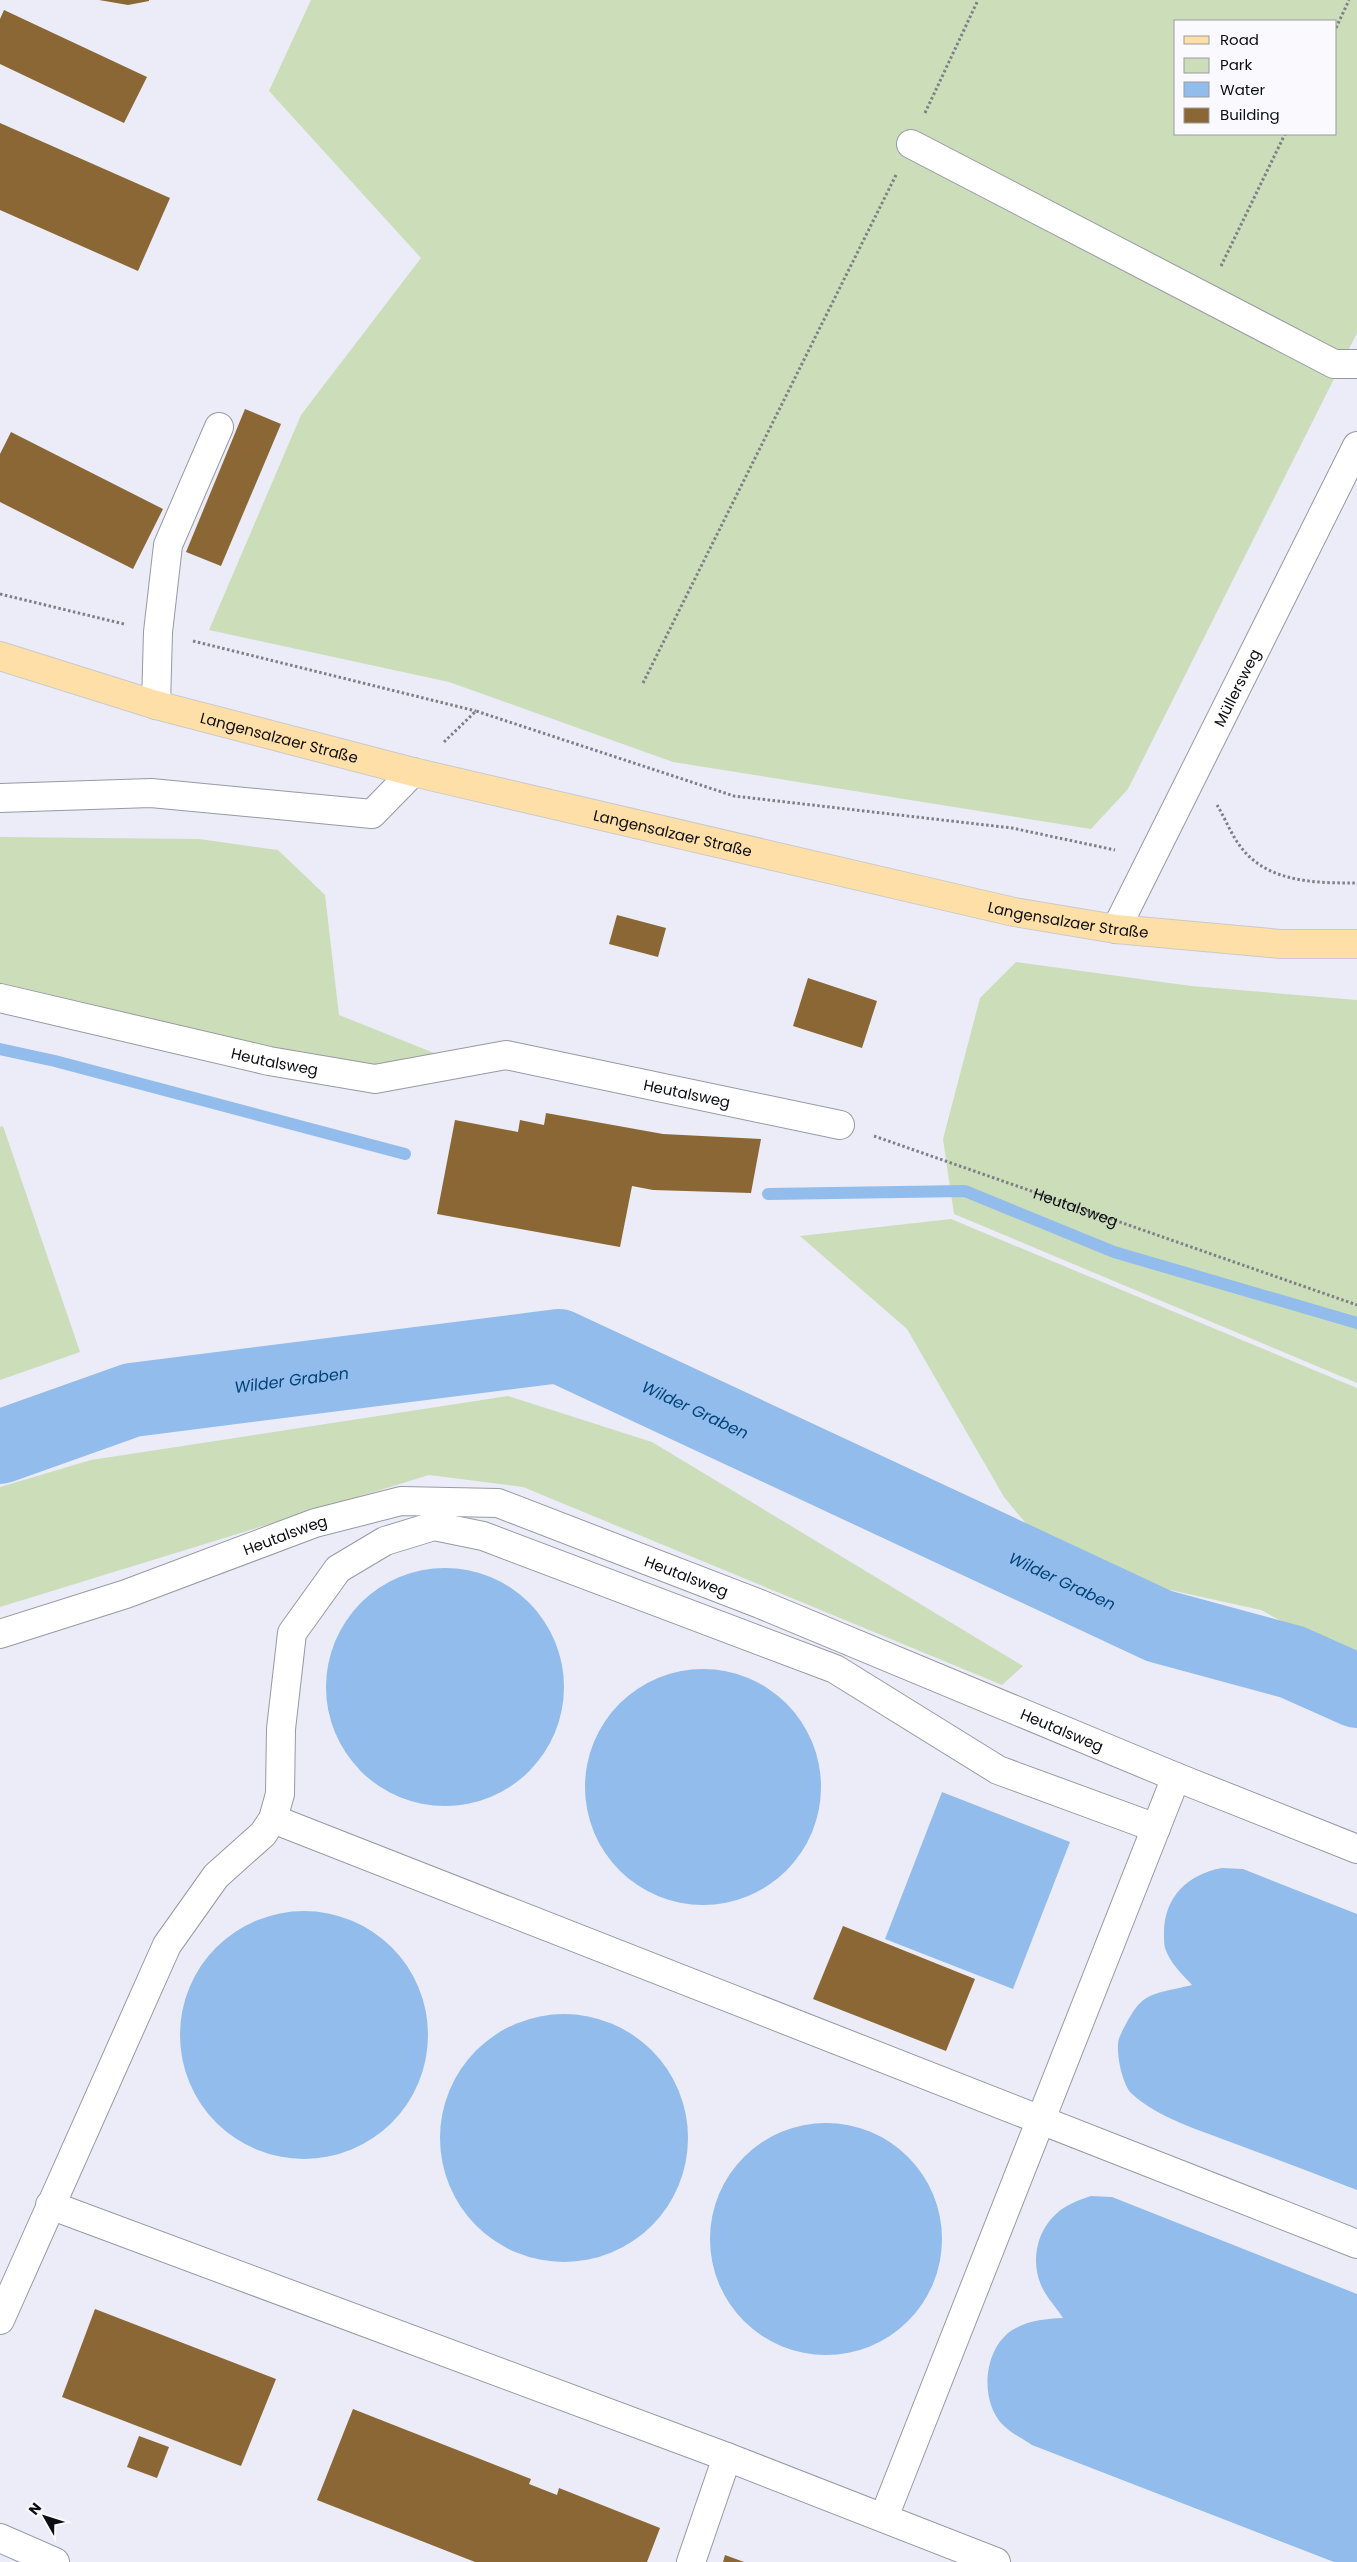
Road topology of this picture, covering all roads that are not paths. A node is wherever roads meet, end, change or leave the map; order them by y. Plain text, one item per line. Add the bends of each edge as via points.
1 (911, 144) road end
2 (1357, 364) edge
3 (219, 428) dead end
4 (1357, 446) edge
5 (0, 656) edge
6 (156, 705) junction
7 (413, 772) junction
8 (0, 798) edge
9 (1116, 928) junction
10 (1357, 944) edge
11 (0, 998) edge
12 (840, 1125) road end
13 (0, 1634) edge
14 (1176, 1777) junction
15 (272, 1819) junction
16 (1156, 1828) junction
17 (1357, 1849) edge
18 (1039, 2120) junction
19 (50, 2205) junction
20 (1357, 2244) edge
21 (0, 2320) edge
22 (727, 2458) junction
23 (884, 2517) junction
24 (0, 2538) edge
25 (56, 2562) edge
26 (691, 2562) edge
27 (996, 2562) edge

1 - 2 street via 1334,364
3 - 6 street via 168,545 158,632
4 - 9 street, Müllersweg
5 - 6 main road, Langensalzaer Straße
6 - 7 main road, Langensalzaer Straße
7 - 8 street via 372,814 151,793
7 - 9 main road, Langensalzaer Straße via 1014,912
9 - 10 main road, Langensalzaer Straße via 1281,944
11 - 12 street, Heutalsweg via 269,1061 375,1079 506,1055
13 - 14 street, Heutalsweg via 126,1594 315,1523 401,1501 498,1502 760,1604
14 - 16 street
14 - 17 street, Heutalsweg
15 - 16 street via 280,1794 281,1729 292,1633 338,1569 385,1541 434,1526 483,1536 835,1669 998,1770
15 - 18 street
15 - 19 street via 263,1834 216,1876 167,1945
16 - 18 street
18 - 20 street
18 - 23 street
19 - 21 street
19 - 22 street
22 - 23 street
22 - 26 street
23 - 27 street
24 - 25 street

